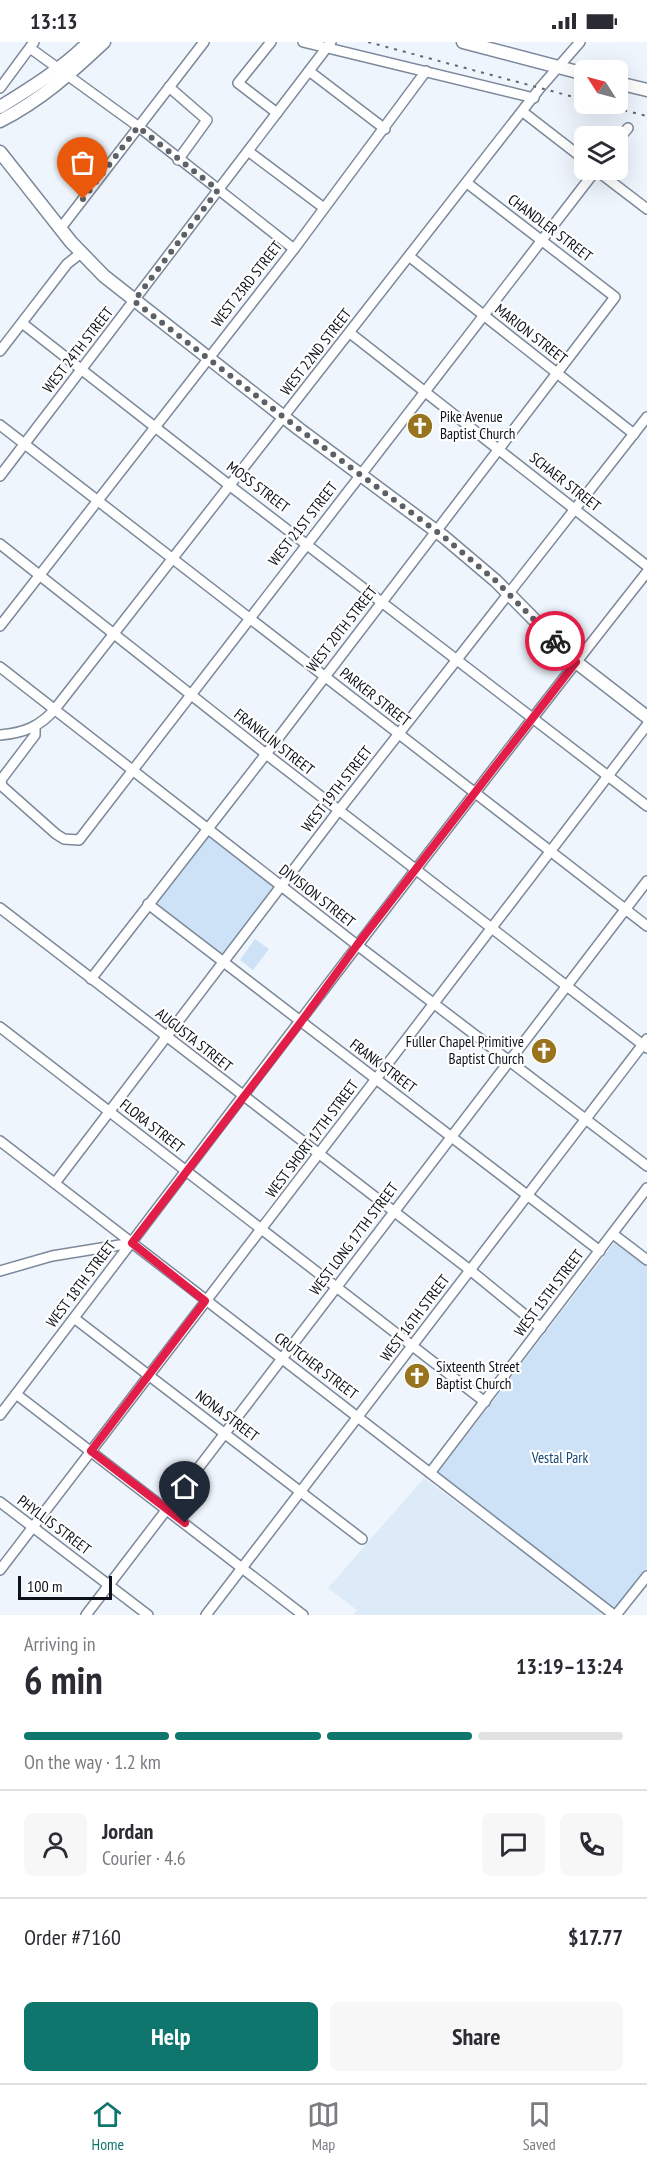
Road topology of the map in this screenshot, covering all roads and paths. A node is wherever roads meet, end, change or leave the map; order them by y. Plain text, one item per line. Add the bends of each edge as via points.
1 (89, 42) edge
2 (104, 42) edge
3 (204, 42) edge
4 (271, 42) edge
5 (303, 42) edge
6 (463, 42) edge
7 (580, 42) edge
8 (32, 45) edge
9 (329, 45) edge
10 (558, 67) junction
11 (309, 71) junction
12 (574, 71) edge
13 (426, 72) junction
14 (62, 73) junction
15 (628, 85) edge
16 (169, 87) junction
17 (0, 88) edge
18 (647, 90) edge
19 (534, 98) junction
20 (0, 107) edge
21 (523, 112) junction
22 (277, 113) junction
23 (0, 121) edge
24 (138, 127) junction
25 (385, 129) junction
26 (248, 151) junction
27 (574, 151) edge
28 (0, 152) edge
29 (178, 160) junction
30 (588, 180) edge
31 (609, 180) edge
32 (467, 183) junction
33 (218, 190) junction
34 (324, 208) junction
35 (647, 209) edge
36 (60, 229) junction
37 (541, 240) junction
38 (294, 249) junction
39 (81, 253) junction
40 (410, 257) junction
41 (615, 297) joint
42 (134, 301) junction
43 (483, 315) junction
44 (22, 323) junction
45 (350, 333) junction
46 (0, 351) edge
47 (208, 358) junction
48 (82, 369) junction
49 (557, 374) junction
50 (425, 391) junction
51 (647, 417) edge
52 (284, 418) junction
53 (0, 425) edge
54 (155, 426) junction
55 (634, 434) junction
56 (24, 444) junction
57 (499, 449) junction
58 (361, 474) junction
59 (0, 476) edge
60 (229, 485) junction
61 (98, 501) junction
62 (575, 508) junction
63 (436, 531) junction
64 (308, 543) junction
65 (0, 544) edge
66 (173, 559) junction
67 (647, 566) edge
68 (647, 572) edge
69 (40, 575) junction
70 (508, 593) junction
71 (382, 601) junction
72 (250, 618) junction
73 (0, 626) edge
74 (114, 634) junction
75 (457, 659) junction
76 (576, 662) junction
77 (0, 667) edge
78 (324, 676) junction
79 (191, 696) junction
80 (55, 710) junction
81 (647, 717) edge
82 (533, 718) junction
83 (647, 725) edge
84 (34, 728) junction
85 (399, 734) junction
86 (0, 735) edge
87 (266, 754) junction
88 (132, 770) junction
89 (608, 776) junction
90 (1, 780) edge
91 (476, 793) junction
92 (647, 806) edge
93 (339, 810) junction
94 (207, 828) junction
95 (551, 851) junction
96 (415, 870) junction
97 (647, 881) edge
98 (282, 887) junction
99 (148, 904) junction
100 (0, 908) edge
101 (626, 909) junction
102 (647, 926) edge
103 (491, 928) junction
104 (357, 945) junction
105 (224, 963) junction
106 (91, 979) junction
107 (567, 986) junction
108 (434, 1004) junction
109 (301, 1022) junction
110 (0, 1027) edge
111 (166, 1038) junction
112 (646, 1044) edge
113 (509, 1062) junction
114 (376, 1079) junction
115 (243, 1097) junction
116 (110, 1112) junction
117 (585, 1119) junction
118 (451, 1137) junction
119 (0, 1141) edge
120 (318, 1154) junction
121 (647, 1166) edge
122 (186, 1171) junction
123 (55, 1183) junction
124 (647, 1188) edge
125 (527, 1195) junction
126 (394, 1212) junction
127 (261, 1229) junction
128 (613, 1234) junction
129 (132, 1243) junction
130 (600, 1251) junction
131 (647, 1260) edge
132 (470, 1270) junction
133 (0, 1271) edge
134 (336, 1287) junction
135 (205, 1301) junction
136 (74, 1318) junction
137 (542, 1328) junction
138 (412, 1346) junction
139 (282, 1358) junction
140 (149, 1376) junction
141 (16, 1394) junction
142 (485, 1402) junction
143 (0, 1415) edge
144 (358, 1417) junction
145 (225, 1433) junction
146 (91, 1451) junction
147 (430, 1473) junction
148 (301, 1491) junction
149 (0, 1502) edge
150 (166, 1509) junction
151 (33, 1527) junction
152 (362, 1539) dead end
153 (242, 1568) junction
154 (0, 1570) edge
155 (647, 1576) edge
156 (108, 1585) junction
157 (86, 1615) edge
158 (148, 1615) edge
159 (206, 1615) edge
160 (303, 1615) edge
161 (615, 1615) edge

1 - 14 main road
2 - 14 main road
3 - 16 street
4 - 22 street via 238,83
5 - 9 street
6 - 10 main road
7 - 10 street, WEST 22ND STREET
8 - 14 street
8 - 17 street
9 - 11 street, WEST 24TH STREET
9 - 13 street
10 - 12 main road
10 - 19 street, WEST 22ND STREET
11 - 22 street, WEST 24TH STREET
11 - 25 street
13 - 19 street
13 - 25 street, WEST 23RD STREET
14 - 20 main road
14 - 23 main road via 30,104
14 - 24 street
15 - 18 main road
16 - 24 street
16 - 29 street via 207,120
19 - 21 street, WEST 22ND STREET
21 - 27 street
21 - 32 street, WEST 22ND STREET
22 - 26 street, WEST 24TH STREET
24 - 29 street
24 - 36 street
25 - 34 street, WEST 23RD STREET
26 - 33 street, WEST 24TH STREET
26 - 34 street
28 - 36 main road
29 - 33 street
30 - 37 street, WEST 21ST STREET
31 - 35 street
32 - 37 street, CHANDLER STREET
32 - 40 street, WEST 22ND STREET
33 - 38 street
33 - 42 street, WEST 24TH STREET
34 - 38 street, WEST 23RD STREET
36 - 39 main road
37 - 41 street, CHANDLER STREET
37 - 43 street, WEST 21ST STREET
38 - 47 street, WEST 23RD STREET
39 - 42 main road
39 - 44 street via 67,264
40 - 43 street, MARION STREET
40 - 45 street, WEST 22ND STREET
41 - 49 street, WEST 20TH STREET
42 - 47 main road
42 - 48 street, WEST 24TH STREET
43 - 49 street, MARION STREET
43 - 50 street, WEST 21ST STREET
44 - 46 street
44 - 48 street, MOSS STREET
45 - 50 street, SCHAER STREET
45 - 52 street, WEST 22ND STREET
47 - 52 main road
47 - 54 street, WEST 23RD STREET
48 - 54 street, MOSS STREET
48 - 56 street, WEST 24TH STREET
49 - 55 street, MARION STREET
49 - 57 street, WEST 20TH STREET
50 - 57 street, SCHAER STREET
50 - 58 street, WEST 21ST STREET
51 - 55 street, WEST 19TH STREET
52 - 58 main road
52 - 60 street, WEST 22ND STREET
53 - 56 street, PARKER STREET
54 - 60 street, MOSS STREET
54 - 61 street, WEST 23RD STREET
55 - 62 street, WEST 19TH STREET
56 - 59 street, WEST 24TH STREET
56 - 61 street, PARKER STREET
57 - 62 street, SCHAER STREET
57 - 63 street, WEST 20TH STREET
58 - 63 main road
58 - 64 street, WEST 21ST STREET
60 - 64 street, MOSS STREET
60 - 66 street, WEST 22ND STREET
61 - 66 street, PARKER STREET
61 - 69 street, WEST 23RD STREET
62 - 67 street, SCHAER STREET
62 - 70 street, WEST 19TH STREET
63 - 70 main road
63 - 71 street, WEST 20TH STREET
64 - 71 street, MOSS STREET
64 - 72 street, WEST 21ST STREET
65 - 69 street, FRANKLIN STREET
66 - 72 street, PARKER STREET
66 - 74 street, WEST 22ND STREET
68 - 76 street, WEST 18TH STREET
69 - 73 street, WEST 23RD STREET
69 - 74 street, FRANKLIN STREET
70 - 75 street, WEST 19TH STREET
70 - 76 main road
71 - 75 street, MOSS STREET
71 - 78 street, WEST 20TH STREET
72 - 78 street, PARKER STREET
72 - 79 street, WEST 21ST STREET
74 - 79 street, FRANKLIN STREET
74 - 80 street, WEST 22ND STREET
75 - 82 street, MOSS STREET
75 - 85 street, WEST 19TH STREET
76 - 81 main road
76 - 82 street, WEST 18TH STREET
77 - 80 street, DIVISION STREET
78 - 85 street, PARKER STREET
78 - 87 street, WEST 20TH STREET
79 - 87 street, FRANKLIN STREET
79 - 88 street, WEST 21ST STREET
80 - 84 street, WEST 22ND STREET
80 - 88 street, DIVISION STREET
82 - 89 street, MOSS STREET
82 - 91 street, WEST 18TH STREET
83 - 89 street, WEST SHORT 17TH STREET
84 - 86 street
84 - 90 street via 35,735
85 - 91 street, PARKER STREET
85 - 93 street, WEST 19TH STREET
87 - 93 street, FRANKLIN STREET
87 - 94 street, WEST 20TH STREET
88 - 90 street, WEST 21ST STREET via 79,840 64,840 56,834 8,793
88 - 94 street, DIVISION STREET
89 - 92 street, MOSS STREET
89 - 95 street, WEST SHORT 17TH STREET
91 - 95 street, PARKER STREET
91 - 96 street, WEST 18TH STREET
93 - 96 street, FRANKLIN STREET
93 - 98 street, WEST 19TH STREET
94 - 98 street, DIVISION STREET
94 - 99 street, WEST 20TH STREET
95 - 101 street, PARKER STREET
95 - 103 street, WEST SHORT 17TH STREET
96 - 103 street, FRANKLIN STREET
96 - 104 street, WEST 18TH STREET
97 - 101 street, WEST LONG 17TH STREET
98 - 104 street, DIVISION STREET
98 - 105 street, WEST 19TH STREET
99 - 105 street, FRANK STREET
99 - 106 street, WEST 20TH STREET
100 - 106 street, AUGUSTA STREET
101 - 102 street, PARKER STREET
101 - 107 street, WEST LONG 17TH STREET
103 - 107 street, FRANKLIN STREET
103 - 108 street, WEST SHORT 17TH STREET
104 - 108 street, DIVISION STREET
104 - 109 street, WEST 18TH STREET
105 - 109 street, FRANK STREET
105 - 111 street, WEST 19TH STREET
106 - 111 street, AUGUSTA STREET
107 - 112 street, FRANKLIN STREET
107 - 113 street, WEST LONG 17TH STREET
108 - 113 street, DIVISION STREET
108 - 114 street, WEST SHORT 17TH STREET
109 - 114 street, FRANK STREET
109 - 115 street, WEST 18TH STREET
110 - 116 street, FLORA STREET
111 - 115 street, AUGUSTA STREET
111 - 116 street, WEST 19TH STREET
112 - 117 street, WEST 16TH STREET
113 - 117 street, DIVISION STREET
113 - 118 street, WEST LONG 17TH STREET
114 - 118 street, FRANK STREET
114 - 120 street, WEST SHORT 17TH STREET
115 - 120 street, AUGUSTA STREET
115 - 122 street, WEST 18TH STREET
116 - 122 street, FLORA STREET
116 - 123 street, WEST 19TH STREET
117 - 121 street, DIVISION STREET
117 - 125 street, WEST 16TH STREET
118 - 125 street, FRANK STREET
118 - 126 street, WEST LONG 17TH STREET
119 - 123 street, CRUTCHER STREET
120 - 126 street, AUGUSTA STREET
120 - 127 street, WEST SHORT 17TH STREET
122 - 127 street, FLORA STREET
122 - 129 street, WEST 18TH STREET
123 - 129 street, CRUTCHER STREET
124 - 128 street, WEST 15TH STREET
125 - 130 street, FRANK STREET
125 - 132 street, WEST 16TH STREET
126 - 132 street, AUGUSTA STREET
126 - 134 street, WEST LONG 17TH STREET
127 - 134 street, FLORA STREET
127 - 135 street, WEST SHORT 17TH STREET
128 - 130 street, WEST 15TH STREET
128 - 131 street
129 - 133 street via 52,1256
129 - 135 street, CRUTCHER STREET
129 - 136 street, WEST 18TH STREET
130 - 137 street, WEST 15TH STREET
132 - 137 street, AUGUSTA STREET
132 - 138 street, WEST 16TH STREET
134 - 138 street, FLORA STREET
134 - 139 street, WEST LONG 17TH STREET
135 - 139 street, CRUTCHER STREET
135 - 140 street, WEST SHORT 17TH STREET
136 - 140 street, NONA STREET
136 - 141 street, WEST 18TH STREET
137 - 142 street, WEST 15TH STREET
138 - 142 street, FLORA STREET
138 - 144 street, WEST 16TH STREET
139 - 144 street, CRUTCHER STREET
139 - 145 street, WEST LONG 17TH STREET
140 - 145 street, NONA STREET
140 - 146 street, WEST SHORT 17TH STREET
141 - 143 street, WEST 18TH STREET
141 - 146 street
142 - 147 street, WEST 15TH STREET
144 - 147 street, CRUTCHER STREET
144 - 148 street, WEST 16TH STREET
145 - 148 street, NONA STREET
145 - 150 street, WEST LONG 17TH STREET
146 - 150 street
146 - 151 street, WEST SHORT 17TH STREET
147 - 161 street, CRUTCHER STREET
148 - 152 street, NONA STREET
148 - 153 street, WEST 16TH STREET
149 - 151 street, PHYLLIS STREET
150 - 153 street
150 - 156 street, WEST LONG 17TH STREET
151 - 154 street, WEST SHORT 17TH STREET
151 - 156 street, PHYLLIS STREET
153 - 159 street, WEST 16TH STREET
153 - 160 street
155 - 161 street
156 - 157 street, WEST LONG 17TH STREET
156 - 158 street, PHYLLIS STREET

